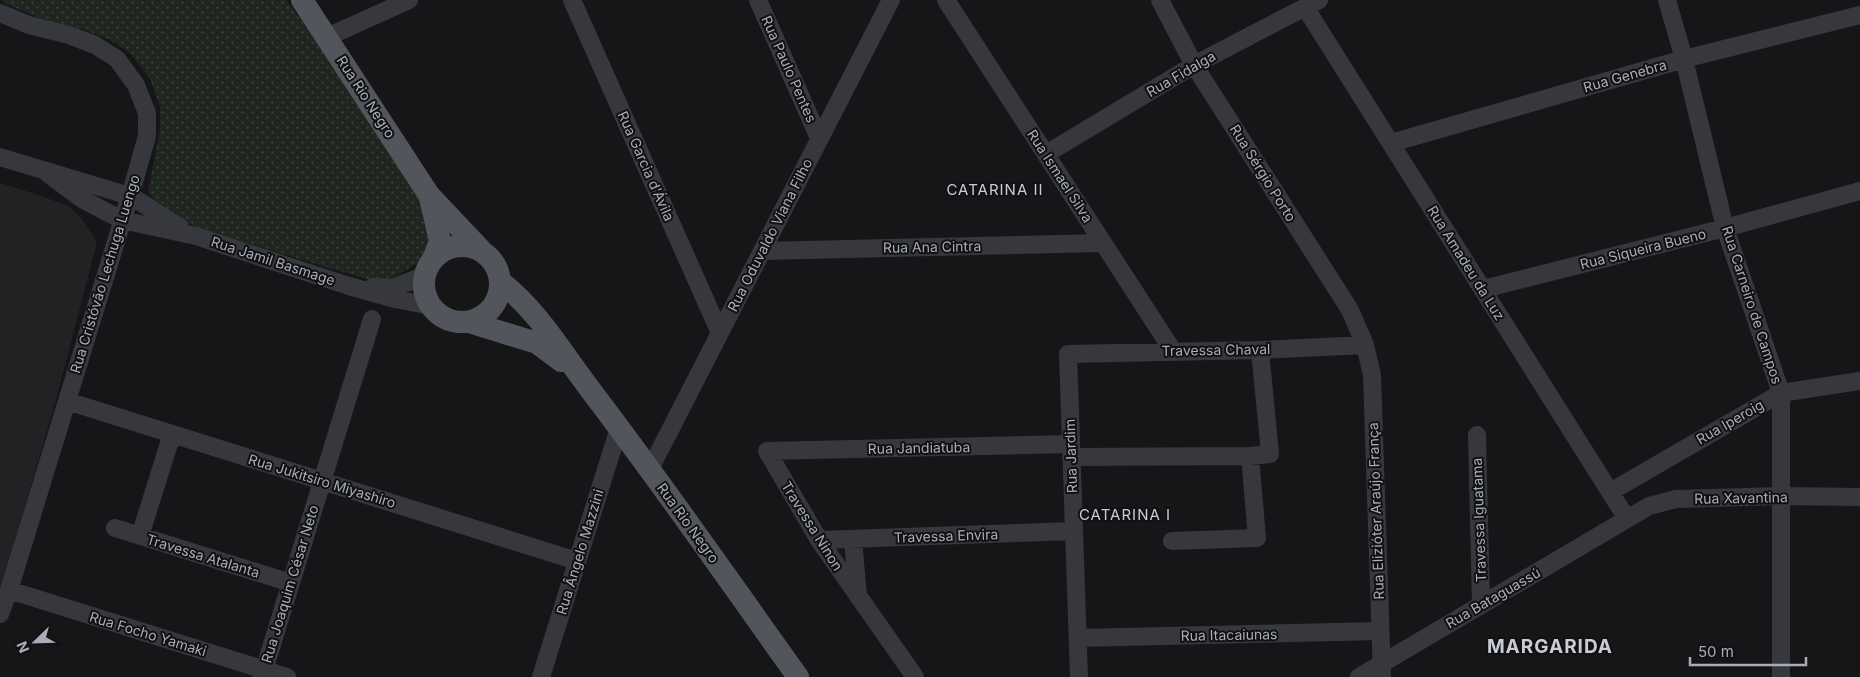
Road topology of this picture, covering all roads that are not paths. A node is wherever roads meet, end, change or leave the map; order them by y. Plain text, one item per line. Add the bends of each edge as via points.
1 (302, 0) edge
2 (409, 0) edge
3 (572, 0) edge
4 (758, 0) edge
5 (891, 0) edge
6 (946, 0) edge
7 (1160, 0) edge
8 (1667, 0) edge
9 (1312, 3) edge
10 (0, 13) edge
11 (1860, 15) edge
12 (327, 38) junction
13 (1684, 59) junction
14 (1194, 65) junction
15 (820, 138) junction
16 (1391, 143) junction
17 (1046, 154) junction
18 (0, 157) edge
19 (43, 170) junction
20 (1860, 191) edge
21 (429, 195) junction
22 (130, 196) junction
23 (122, 220) junction
24 (1725, 228) junction
25 (196, 236) junction
26 (1103, 243) junction
27 (481, 250) junction
28 (762, 251) junction
29 (430, 265) junction
30 (501, 282) junction
31 (349, 286) junction
32 (1483, 290) junction
33 (431, 306) junction
34 (372, 319) dead end
35 (469, 322) junction
36 (720, 333) junction
37 (1365, 345) junction
38 (1260, 350) junction
39 (1173, 351) junction
40 (1068, 354) joint
41 (576, 371) junction
42 (1860, 381) edge
43 (1781, 393) junction
44 (67, 401) junction
45 (619, 428) junction
46 (172, 434) junction
47 (1477, 435) dead end
48 (1071, 450) junction
49 (767, 451) joint
50 (1250, 456) junction
51 (650, 469) junction
52 (322, 481) junction
53 (1610, 492) junction
54 (1781, 496) junction
55 (1860, 497) edge
56 (1627, 519) junction
57 (115, 528) dead end
58 (1074, 530) junction
59 (140, 536) junction
60 (819, 540) junction
61 (853, 540) junction
62 (1172, 541) dead end
63 (576, 561) junction
64 (291, 583) junction
65 (9, 590) junction
66 (859, 599) junction
67 (1481, 605) junction
68 (0, 614) edge
69 (1380, 631) junction
70 (1078, 638) junction
71 (1381, 670) edge
72 (263, 673) edge
73 (287, 677) edge
74 (541, 677) edge
75 (798, 677) edge
76 (914, 677) edge
77 (1079, 677) edge
78 (1359, 677) edge
79 (1781, 677) edge

1 - 12 main road, Rua Rio Negro
2 - 12 street
3 - 36 street, Rua Garcia d'Ávila
4 - 15 street, Rua Paulo Pentes
5 - 15 street, Rua Oduvaldo Viana Filho
6 - 17 street, Rua Ismael Silva
7 - 14 street, Rua Sérgio Porto
8 - 13 street, Rua Carneiro de Campos
9 - 14 street, Rua Fidalga
9 - 16 street, Rua Amadeu da Luz
10 - 22 street, Rua Cristóvão Lechuga Luengo via 95,45 117,59 136,85 147,113 146,136
11 - 13 street, Rua Genebra
12 - 21 main road, Rua Rio Negro
13 - 16 street, Rua Genebra
13 - 24 street, Rua Carneiro de Campos
14 - 17 street, Rua Fidalga
14 - 37 street, Rua Sérgio Porto via 1350,310
15 - 28 street, Rua Oduvaldo Viana Filho
16 - 32 street, Rua Amadeu da Luz
17 - 26 street, Rua Ismael Silva
18 - 19 street, Rua Jamil Basmage
19 - 22 street, Rua Jamil Basmage
19 - 23 street, Rua Jamil Basmage via 82,199
20 - 24 street, Rua Siqueira Bueno
21 - 27 main road, Rua Rio Negro
21 - 29 main road, Rua Rio Negro via 440,241
22 - 23 street, Rua Cristóvão Lechuga Luengo
22 - 25 street, Rua Jamil Basmage
23 - 25 street, Rua Jamil Basmage
23 - 44 street, Rua Cristóvão Lechuga Luengo
24 - 32 street, Rua Siqueira Bueno
24 - 43 street, Rua Carneiro de Campos
25 - 31 street, Rua Jamil Basmage
26 - 28 street, Rua Ana Cintra
26 - 39 street, Rua Ismael Silva
27 - 29 main road via 457,246
27 - 30 main road via 495,264
28 - 36 street, Rua Oduvaldo Viana Filho
29 - 31 street, Rua Jamil Basmage via 421,277 393,288
29 - 33 main road via 424,290
30 - 35 main road via 498,300 486,315
30 - 41 main road, Rua Rio Negro via 517,294 541,321
31 - 33 street, Rua Jamil Basmage via 394,300
32 - 53 street, Rua Amadeu da Luz
33 - 35 main road via 447,320
34 - 52 street, Rua Joaquim César Neto
35 - 41 main road, Rua Rio Negro via 537,343
36 - 51 street, Rua Oduvaldo Viana Filho
37 - 38 street, Travessa Chaval
37 - 69 street, Rua Elizióter Araújo França via 1372,375
38 - 39 street, Travessa Chaval
38 - 50 street, Rua Jandiatuba via 1270,454
39 - 40 street, Travessa Chaval
40 - 48 street, Rua Jardim
41 - 45 main road, Rua Rio Negro
42 - 43 street, Rua Iperoig
43 - 53 street, Rua Iperoig
43 - 54 street, Rua Carneiro de Campos
44 - 46 street, Rua Jukitsiro Miyashiro
44 - 65 street, Rua Cristóvão Lechuga Luengo
45 - 51 main road, Rua Rio Negro
45 - 63 street, Rua Ângelo Mazzini
46 - 52 street, Rua Jukitsiro Miyashiro
46 - 59 street
47 - 67 street, Travessa Iguatama
48 - 49 street, Rua Jandiatuba
48 - 50 street, Rua Jandiatuba
48 - 58 street, Rua Jardim
49 - 60 street, Travessa Ninon
50 - 62 street via 1257,538
51 - 75 main road, Rua Rio Negro
52 - 63 street, Rua Jukitsiro Miyashiro
52 - 64 street, Rua Joaquim César Neto
53 - 56 street, Rua Amadeu da Luz
54 - 55 street, Rua Xavantina
54 - 56 street, Rua Xavantina via 1676,499 1649,506
54 - 79 street, Rua Carneiro de Campos
56 - 67 street, Rua Bataguassú
57 - 59 street, Travessa Atalanta
58 - 61 street, Travessa Envira
58 - 70 street, Rua Jardim
59 - 64 street, Travessa Atalanta
60 - 61 street, Travessa Envira
60 - 66 street, Travessa Ninon
61 - 66 street, Travessa Ninon
63 - 74 street, Rua Ângelo Mazzini
64 - 72 street, Rua Joaquim César Neto
65 - 68 street, Rua Cristóvão Lechuga Luengo
65 - 72 street, Rua Focho Yamaki
66 - 76 street, Travessa Ninon
67 - 71 street, Rua Bataguassú
69 - 70 street, Rua Itacaiunas
69 - 71 street, Rua Elizióter Araújo França
70 - 77 street, Rua Jardim
71 - 78 street, Rua Bataguassú
72 - 73 street, Rua Focho Yamaki

